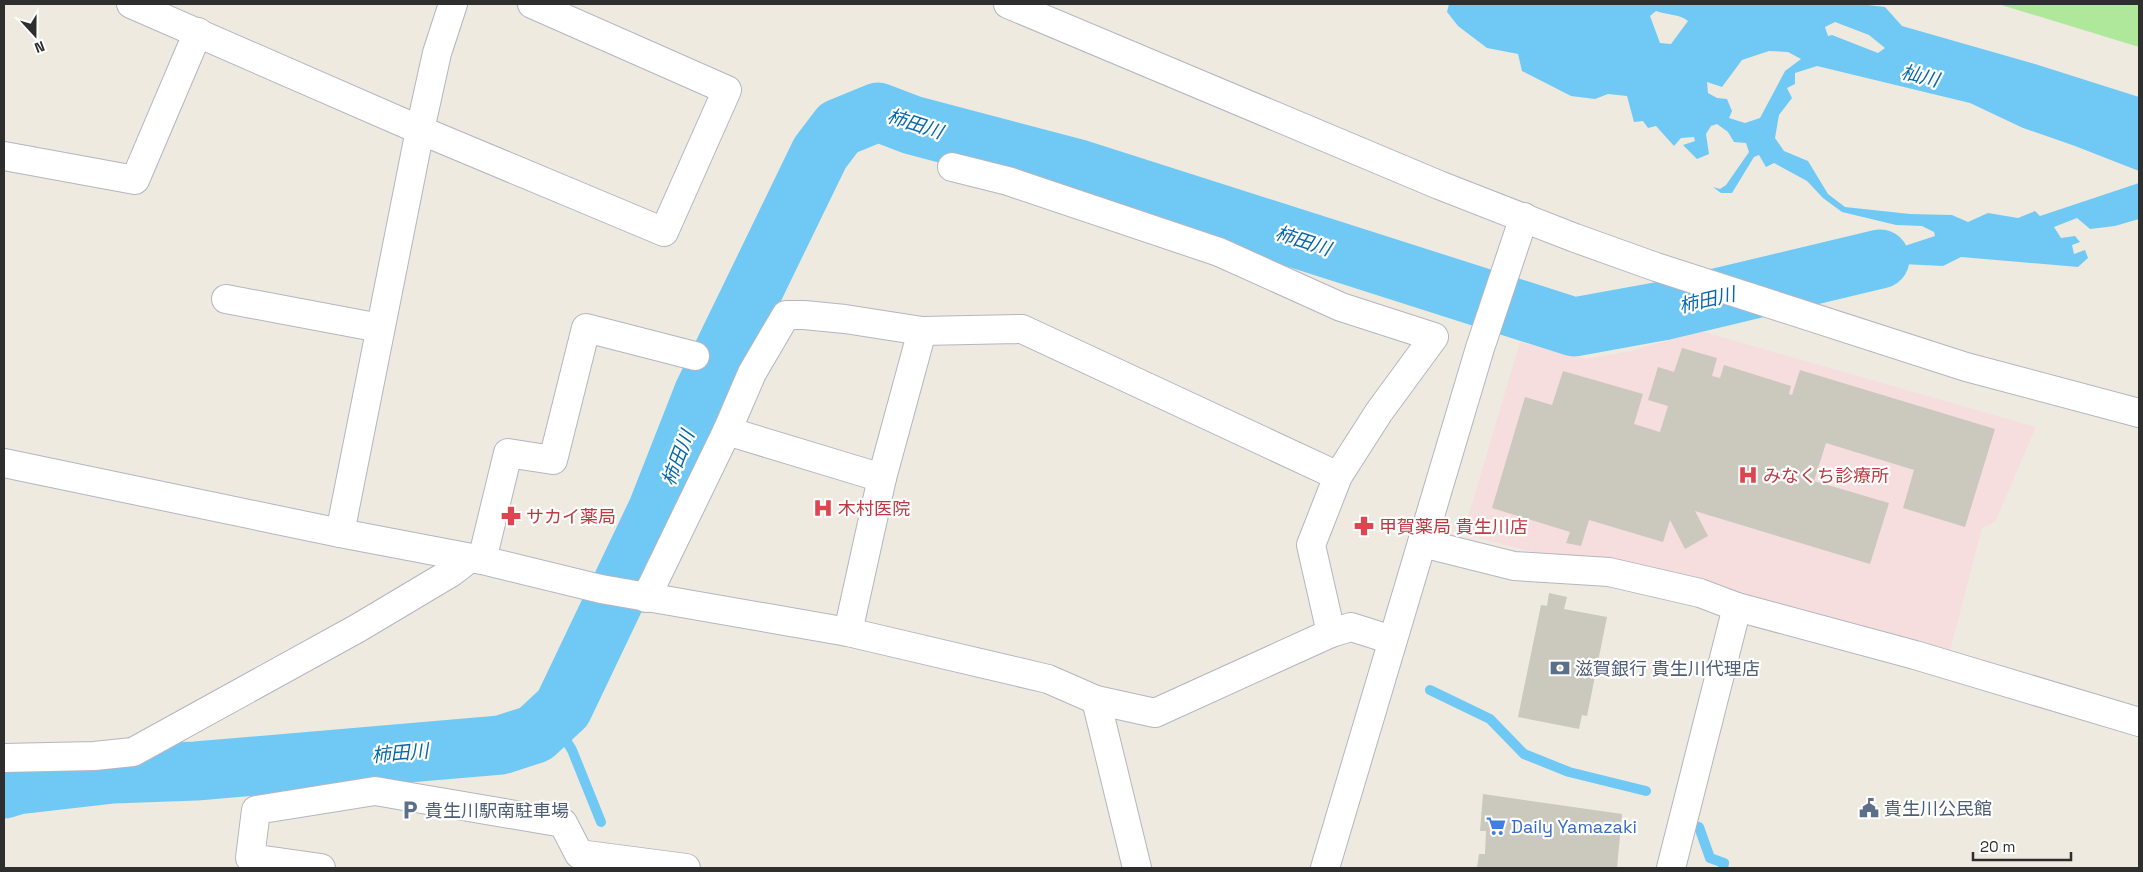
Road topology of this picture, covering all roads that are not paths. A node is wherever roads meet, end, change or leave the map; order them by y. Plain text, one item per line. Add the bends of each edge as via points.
1 (131, 4) edge
2 (453, 4) edge
3 (532, 4) edge
4 (1008, 4) edge
5 (198, 32) junction
6 (420, 130) junction
7 (4, 156) edge
8 (952, 167) dead end
9 (1524, 217) junction
10 (226, 299) dead end
11 (380, 328) junction
12 (922, 331) junction
13 (695, 356) dead end
14 (2139, 413) edge
15 (727, 431) junction
16 (4, 463) edge
17 (1338, 476) junction
18 (882, 478) junction
19 (340, 533) junction
20 (1422, 543) junction
21 (476, 559) junction
22 (637, 596) junction
23 (1737, 607) junction
24 (848, 632) junction
25 (1331, 633) junction
26 (1392, 640) junction
27 (1096, 700) junction
28 (2139, 722) edge
29 (4, 758) edge
30 (578, 861) edge
31 (321, 868) edge
32 (686, 868) edge
33 (1137, 868) edge
34 (1325, 868) edge
35 (1670, 868) edge

1 - 5 street
2 - 6 street via 437,53
3 - 6 street via 727,90 664,232
4 - 9 street via 1439,185
5 - 6 street
5 - 7 street via 135,180
6 - 11 street
8 - 17 street via 1008,181 1219,252 1341,307 1434,337 1379,412
9 - 14 street via 1656,266 1966,367
9 - 20 street via 1480,348
10 - 11 street
11 - 19 street
12 - 15 street via 845,318 786,315 752,373
12 - 17 street via 1022,329
12 - 18 street
13 - 21 street via 586,328 553,460 508,453
15 - 18 street
15 - 22 street
16 - 19 street
17 - 25 street via 1311,545
18 - 24 street
19 - 21 street
20 - 23 street via 1514,566 1609,572 1700,593
20 - 26 street
21 - 22 street
21 - 29 street via 133,752
22 - 24 street
23 - 28 street via 1915,655
23 - 35 street
24 - 27 street via 1048,679
25 - 26 street via 1351,627
25 - 27 street via 1156,713
26 - 34 street
27 - 33 street
30 - 31 street via 563,823 375,791 256,810 250,858
30 - 32 street

